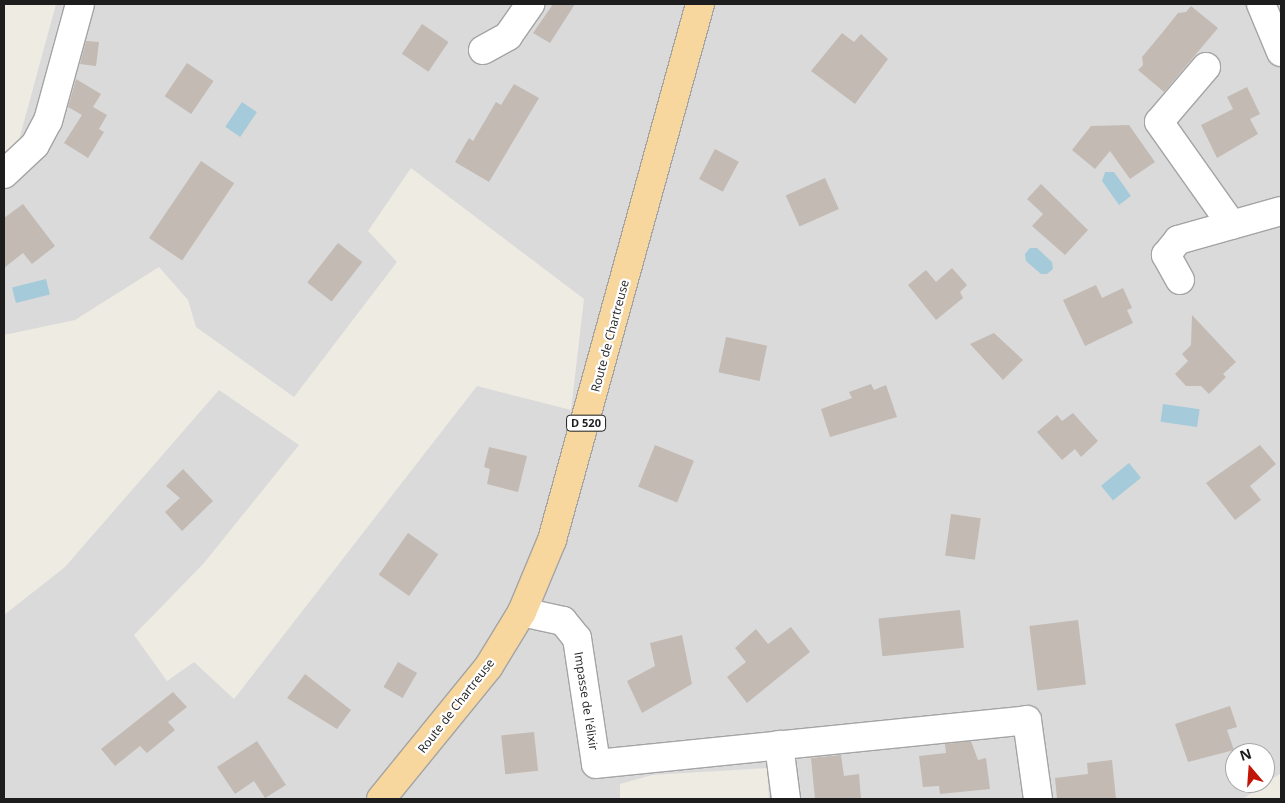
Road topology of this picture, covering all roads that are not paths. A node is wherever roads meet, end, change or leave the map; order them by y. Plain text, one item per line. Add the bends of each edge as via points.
1 (80, 4) edge
2 (530, 4) edge
3 (700, 4) edge
4 (1261, 4) edge
5 (482, 50) dead end
6 (1281, 52) edge
7 (1206, 67) dead end
8 (4, 174) edge
9 (1281, 211) edge
10 (1232, 225) junction
11 (1180, 280) dead end
12 (522, 612) junction
13 (779, 745) junction
14 (381, 799) edge
15 (786, 799) edge
16 (1038, 799) edge

1 - 8 street via 48,122 35,145
2 - 5 street via 508,36
3 - 12 main road, Route de Chartreuse / D 520 via 575,466 552,540
4 - 6 street
7 - 10 street via 1159,122
9 - 10 street
10 - 11 street via 1178,240 1166,255
12 - 13 street, Impasse de l'élixir via 563,621 577,638 596,764
12 - 14 main road, Route de Chartreuse / D 520 via 489,666
13 - 15 street
13 - 16 street, Impasse de l'élixir via 1027,720

